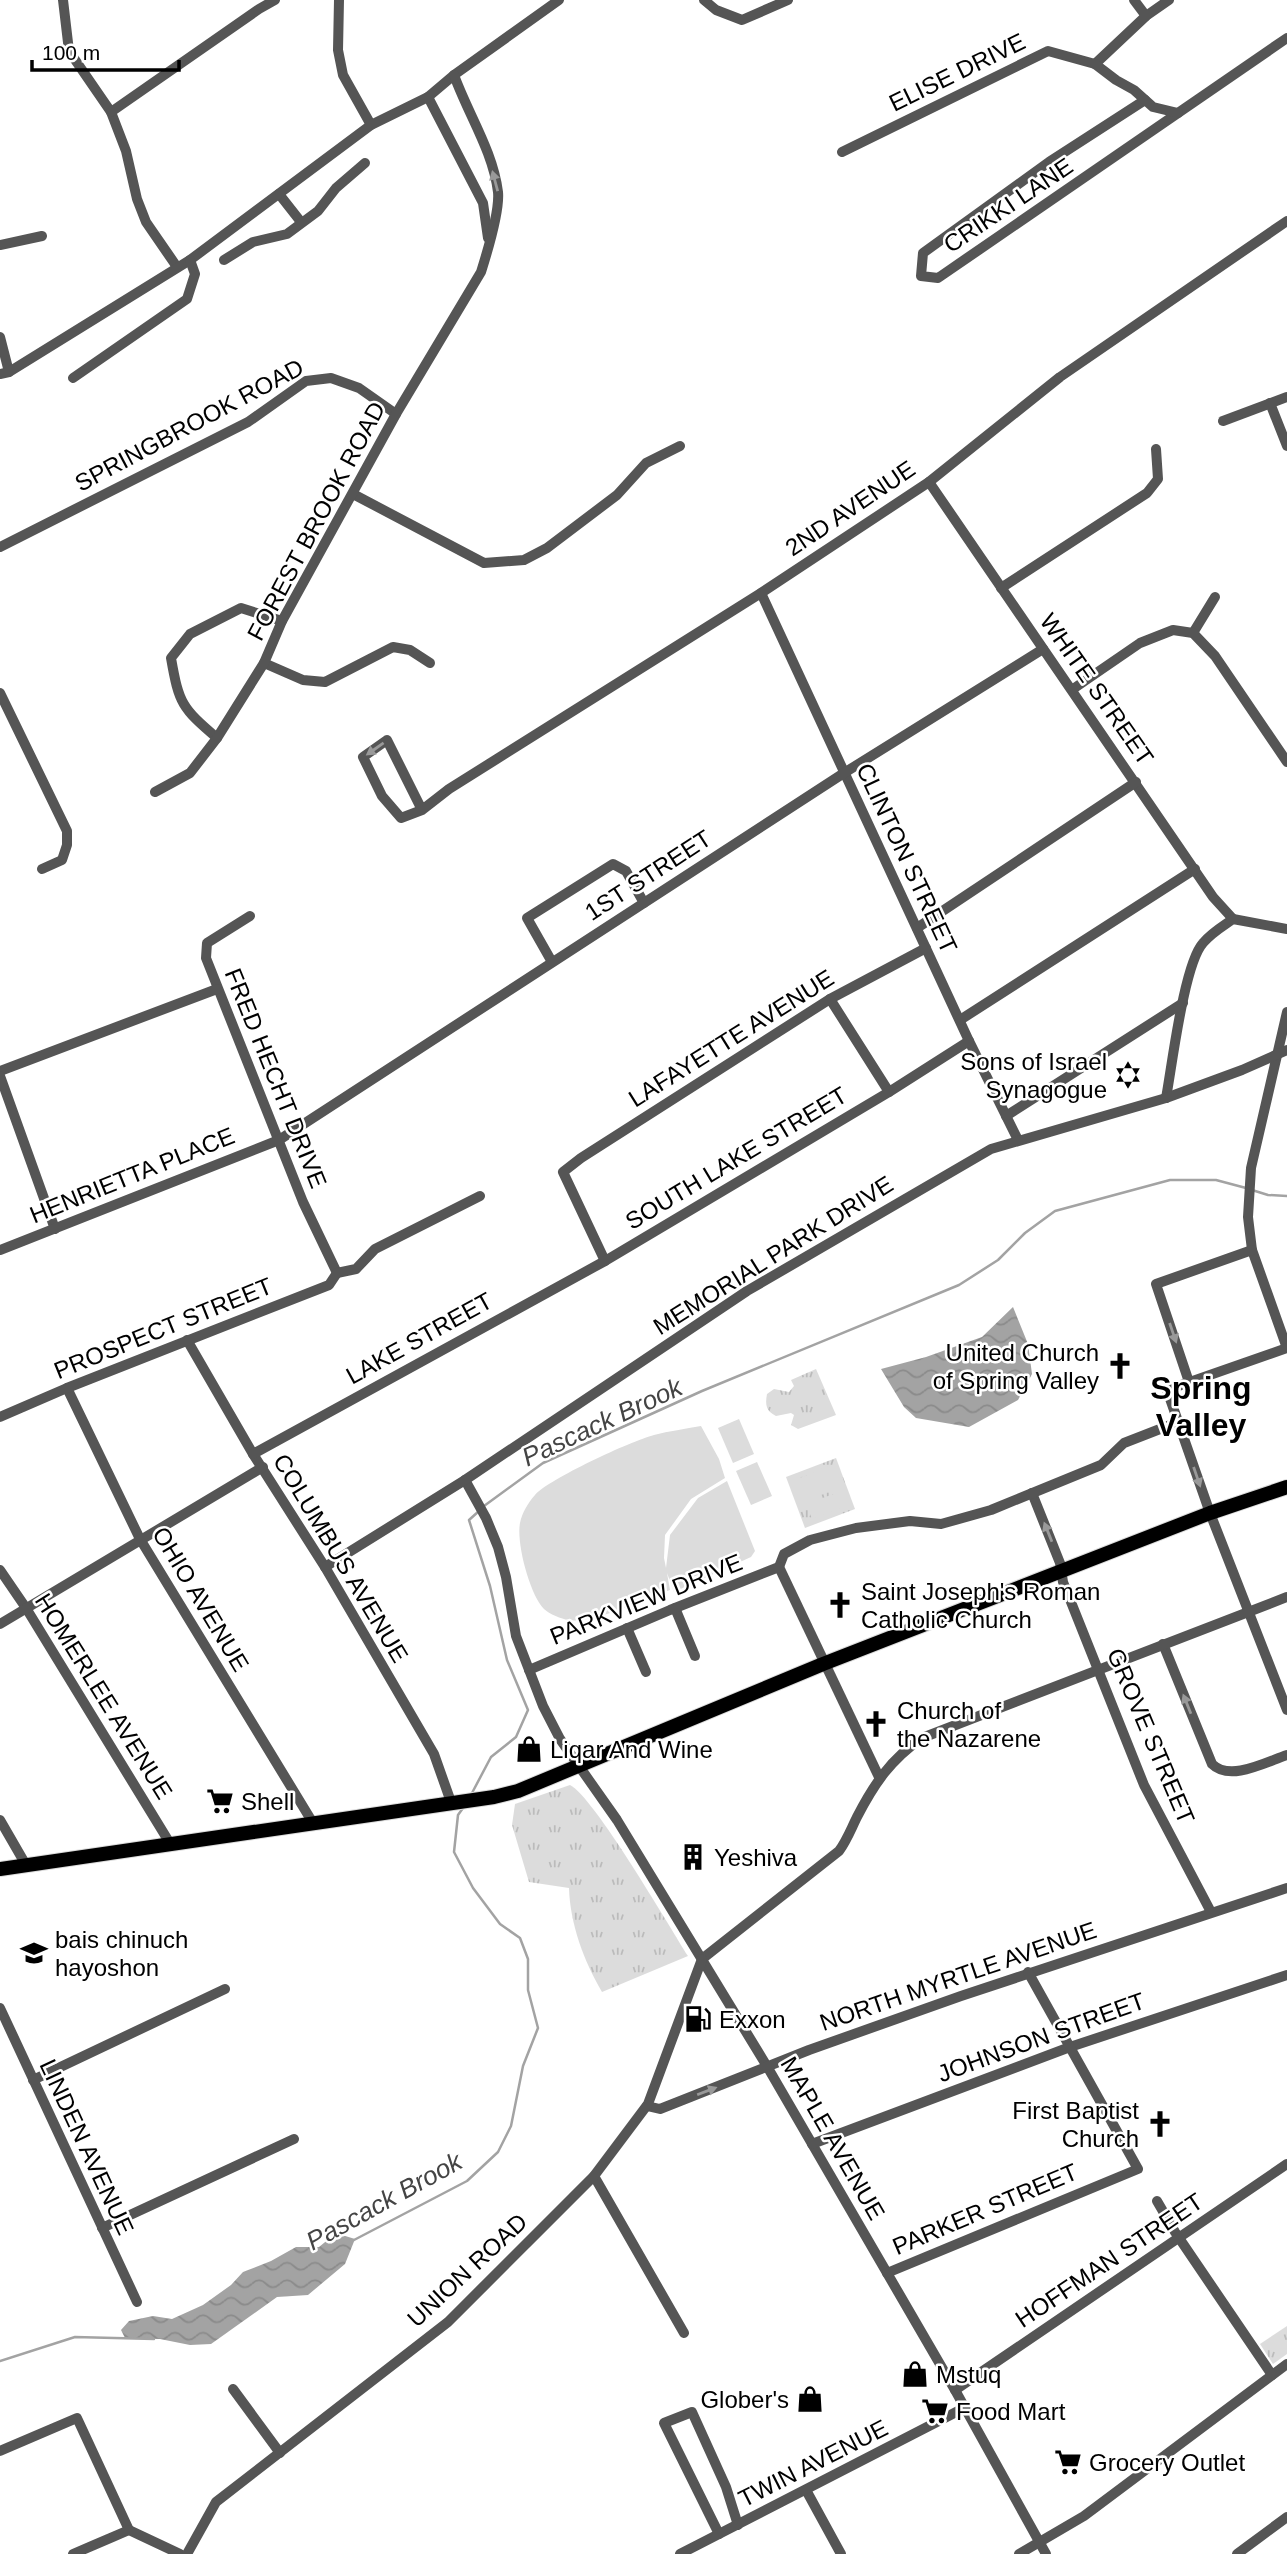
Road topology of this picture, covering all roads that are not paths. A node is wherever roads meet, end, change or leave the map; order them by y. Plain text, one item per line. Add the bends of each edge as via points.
1 (64, 0) edge
2 (275, 0) edge
3 (338, 0) edge
4 (559, 0) edge
5 (704, 0) edge
6 (788, 0) edge
7 (1134, 0) edge
8 (1169, 0) edge
9 (1146, 16) junction
10 (1287, 38) edge
11 (1095, 64) junction
12 (454, 75) junction
13 (428, 97) junction
14 (1145, 100) junction
15 (111, 112) junction
16 (1178, 113) junction
17 (371, 124) junction
18 (842, 152) dead end
19 (365, 163) dead end
20 (279, 194) junction
21 (1287, 221) edge
22 (300, 222) junction
23 (42, 236) dead end
24 (0, 246) edge
25 (489, 248) junction
26 (190, 260) junction
27 (224, 260) dead end
28 (177, 267) junction
29 (0, 337) edge
30 (4, 373) edge
31 (73, 378) dead end
32 (1287, 397) edge
33 (1270, 402) junction
34 (396, 414) junction
35 (1223, 421) dead end
36 (680, 446) dead end
37 (1287, 446) edge
38 (1156, 449) dead end
39 (929, 482) junction
40 (353, 495) junction
41 (0, 547) edge
42 (1001, 587) junction
43 (761, 593) junction
44 (1214, 597) dead end
45 (282, 621) junction
46 (1193, 633) junction
47 (1043, 649) junction
48 (264, 663) junction
49 (430, 663) dead end
50 (1073, 689) junction
51 (0, 693) edge
52 (217, 738) junction
53 (1287, 762) edge
54 (844, 773) junction
55 (1136, 782) junction
56 (155, 792) dead end
57 (422, 810) junction
58 (42, 869) dead end
59 (1195, 869) junction
60 (644, 903) junction
61 (250, 916) dead end
62 (1233, 919) junction
63 (917, 928) junction
64 (1287, 929) edge
65 (926, 948) junction
66 (552, 962) junction
67 (217, 989) junction
68 (830, 999) junction
69 (1183, 1003) junction
70 (1287, 1012) edge
71 (960, 1020) junction
72 (969, 1041) junction
73 (1283, 1051) edge
74 (0, 1073) edge
75 (889, 1092) junction
76 (1166, 1098) junction
77 (1006, 1116) junction
78 (279, 1139) junction
79 (1018, 1140) junction
80 (480, 1195) dead end
81 (55, 1229) junction
82 (0, 1250) edge
83 (1252, 1250) junction
84 (605, 1261) junction
85 (337, 1273) junction
86 (187, 1340) junction
87 (1287, 1348) edge
88 (1189, 1381) junction
89 (67, 1388) junction
90 (0, 1417) edge
91 (1178, 1422) junction
92 (253, 1454) junction
93 (263, 1467) junction
94 (465, 1480) junction
95 (1287, 1487) edge
96 (1032, 1493) junction
97 (1209, 1513) junction
98 (140, 1539) junction
99 (325, 1567) junction
100 (779, 1567) junction
101 (0, 1570) edge
102 (1061, 1572) junction
103 (1287, 1597) edge
104 (26, 1608) junction
105 (675, 1608) junction
106 (1249, 1612) junction
107 (0, 1624) edge
108 (627, 1628) junction
109 (1163, 1644) junction
110 (695, 1656) dead end
111 (823, 1664) junction
112 (1099, 1669) junction
113 (529, 1670) junction
114 (646, 1672) dead end
115 (1287, 1710) edge
116 (1287, 1755) edge
117 (577, 1766) junction
118 (879, 1777) junction
119 (455, 1802) junction
120 (0, 1820) edge
121 (313, 1824) junction
122 (171, 1844) junction
123 (26, 1865) junction
124 (0, 1869) edge
125 (1287, 1888) edge
126 (1211, 1912) junction
127 (702, 1959) junction
128 (1028, 1972) junction
129 (1287, 1975) edge
130 (225, 1989) dead end
131 (0, 2008) edge
132 (1070, 2047) junction
133 (768, 2068) junction
134 (33, 2080) junction
135 (647, 2106) junction
136 (294, 2139) dead end
137 (812, 2144) junction
138 (1287, 2164) edge
139 (594, 2176) junction
140 (1157, 2201) dead end
141 (102, 2228) junction
142 (1180, 2238) junction
143 (887, 2273) junction
144 (137, 2302) dead end
145 (684, 2333) dead end
146 (1287, 2364) edge
147 (1272, 2375) junction
148 (233, 2389) dead end
149 (955, 2390) junction
150 (964, 2408) junction
151 (0, 2451) edge
152 (280, 2453) junction
153 (806, 2490) junction
154 (1287, 2517) edge
155 (738, 2525) junction
156 (129, 2530) junction
157 (719, 2534) junction
158 (1040, 2543) junction
159 (73, 2554) edge
160 (180, 2554) edge
161 (187, 2554) edge
162 (680, 2554) edge
163 (841, 2554) edge
164 (1019, 2554) edge
165 (1046, 2554) edge
166 (1237, 2554) edge

1 - 15 street via 69,51
2 - 15 street
3 - 17 street via 343,75
4 - 12 street
5 - 6 street via 742,20
7 - 9 street
8 - 9 street
9 - 11 street
10 - 16 street, CRIKKI LANE
11 - 14 street, ELISE DRIVE
11 - 18 street, ELISE DRIVE via 1048,51
12 - 13 street
25 -> 12 street, FOREST BROOK ROAD via 498,194 486,150
13 - 17 street
13 - 25 street, FOREST BROOK ROAD via 483,203
14 - 16 street, ELISE DRIVE via 1153,107
14 - 16 street, CRIKKI LANE via 923,253 921,276 938,278
15 - 28 street via 146,222
17 - 20 street
19 - 22 street via 318,211
20 - 22 street
20 - 26 street
21 - 39 street, 2ND AVENUE via 1060,377
22 - 27 street via 286,234 253,242
23 - 24 street
25 - 34 street, FOREST BROOK ROAD via 481,272
26 - 28 street
26 - 31 street via 195,274 187,299
28 - 30 street
29 - 30 street
32 - 33 street
33 - 35 street
33 - 37 street
34 - 40 street, FOREST BROOK ROAD
34 - 41 street, SPRINGBROOK ROAD via 341,381 306,381 248,422
36 - 40 street via 646,463 617,495 524,560 484,563
38 - 42 street via 1158,479 1147,493
39 - 42 street, WHITE STREET
39 - 43 street, 2ND AVENUE
40 - 45 street, FOREST BROOK ROAD
42 - 47 street, WHITE STREET
43 - 54 street, CLINTON STREET
43 - 57 street, 2ND AVENUE
44 - 46 street
45 - 48 street, FOREST BROOK ROAD
45 - 52 street via 242,608 190,634 171,658 177,690 188,713
46 - 50 street via 1173,630 1140,643
46 - 53 street via 1215,656
47 - 50 street, WHITE STREET
47 - 54 street, 1ST STREET
48 - 49 street via 303,680 325,682 393,647 410,650
48 - 52 street, FOREST BROOK ROAD
50 - 55 street, WHITE STREET
51 - 58 street via 67,831 62,860
52 - 56 street, FOREST BROOK ROAD via 190,773
54 - 60 street, 1ST STREET
54 - 63 street, CLINTON STREET
55 - 59 street, WHITE STREET
55 - 63 street
57 -> 57 street via 387,740 363,757 382,796 401,818
59 - 62 street, WHITE STREET
59 - 71 street
60 - 66 street, 1ST STREET
60 - 66 street via 626,871 614,864 527,918
61 - 67 street, FRED HECHT DRIVE via 207,943 206,958
62 - 64 street
62 - 69 street via 1202,944
63 - 65 street, CLINTON STREET
65 - 68 street, LAFAYETTE AVENUE
65 - 71 street, CLINTON STREET
66 - 78 street, 1ST STREET
67 - 74 street
67 - 78 street, FRED HECHT DRIVE
68 - 75 street
68 - 84 street, LAFAYETTE AVENUE via 563,1172
69 - 76 street
69 - 77 street
70 - 73 street
71 - 72 street, CLINTON STREET
72 - 75 street
72 - 77 street, CLINTON STREET
73 - 76 street, MEMORIAL PARK DRIVE
73 - 83 street via 1251,1168 1248,1217
74 - 81 street
75 - 84 street, SOUTH LAKE STREET
76 - 79 street, MEMORIAL PARK DRIVE
77 - 79 street, CLINTON STREET
78 - 81 street, HENRIETTA PLACE
78 - 85 street, FRED HECHT DRIVE
79 - 94 street, MEMORIAL PARK DRIVE via 991,1149 747,1291
80 - 85 street, PROSPECT STREET via 375,1249 356,1269
81 - 82 street, HENRIETTA PLACE
83 - 87 street
83 -> 88 street via 1156,1284
84 - 92 street, LAKE STREET
85 - 86 street, PROSPECT STREET via 329,1285
86 - 89 street, PROSPECT STREET
86 - 92 street, COLUMBUS AVENUE
87 - 88 street
88 - 91 street via 1167,1390
89 - 90 street, PROSPECT STREET
89 - 98 street, OHIO AVENUE
91 - 96 street via 1124,1443 1101,1465
91 -> 97 street
92 - 93 street, COLUMBUS AVENUE
93 - 98 street
93 - 99 street, COLUMBUS AVENUE
94 - 99 street, MEMORIAL PARK DRIVE
94 - 113 street, MAPLE AVENUE via 486,1518 504,1567 516,1636
95 - 97 main road
96 - 100 street via 942,1524 910,1521 810,1540 785,1555
102 -> 96 street, GROVE STREET
97 - 102 main road
97 - 106 street
98 - 104 street
98 - 121 street, OHIO AVENUE
99 - 119 street, COLUMBUS AVENUE via 434,1754
100 - 105 street, PARKVIEW DRIVE
100 - 111 street
101 - 104 street, HOMERLEE AVENUE
102 - 111 main road
102 - 112 street, GROVE STREET
103 - 106 street
104 - 107 street
104 - 122 street, HOMERLEE AVENUE
105 - 108 street, PARKVIEW DRIVE
105 - 110 street
106 - 109 street
106 - 115 street
108 - 113 street, PARKVIEW DRIVE
108 - 114 street
109 - 112 street
116 -> 109 street via 1234,1772 1218,1770
111 - 117 main road
111 - 118 street
112 - 118 street via 932,1733 894,1759
112 - 126 street, GROVE STREET via 1144,1784
113 - 117 street, MAPLE AVENUE via 543,1706
117 - 119 main road via 518,1791
117 - 127 street, MAPLE AVENUE via 617,1820
118 - 127 street via 839,1851
119 - 121 main road
120 - 123 street
121 - 122 main road
122 - 123 main road
123 - 124 main road
125 - 126 street, NORTH MYRTLE AVENUE
126 - 128 street, NORTH MYRTLE AVENUE
127 - 133 street, MAPLE AVENUE
127 - 135 street, UNION ROAD
128 - 132 street
128 - 133 street, NORTH MYRTLE AVENUE
129 - 132 street, JOHNSON STREET
130 - 134 street
131 - 134 street, LINDEN AVENUE
132 - 137 street, JOHNSON STREET
132 - 143 street, PARKER STREET via 1138,2169
135 -> 133 street, NORTH MYRTLE AVENUE via 660,2109
133 - 137 street, MAPLE AVENUE
134 - 141 street, LINDEN AVENUE
135 - 139 street, UNION ROAD
136 - 141 street
137 - 143 street, MAPLE AVENUE
138 - 142 street, HOFFMAN STREET
139 - 145 street
139 - 152 street, UNION ROAD via 448,2322
140 - 142 street
141 - 144 street, LINDEN AVENUE
142 - 147 street
142 - 149 street, HOFFMAN STREET
143 - 149 street, MAPLE AVENUE
146 - 147 street
147 - 158 street via 1084,2516
148 - 152 street
149 - 150 street, MAPLE AVENUE
150 - 153 street, TWIN AVENUE
150 - 158 street, MAPLE AVENUE
151 - 156 street via 77,2418
152 - 161 street, UNION ROAD via 216,2502
153 - 155 street, TWIN AVENUE
153 - 163 street
154 - 166 street
155 - 157 street, TWIN AVENUE
155 - 157 street via 692,2412 664,2423
156 - 159 street
156 - 160 street
157 - 162 street, TWIN AVENUE
158 - 164 street
158 - 165 street, MAPLE AVENUE

